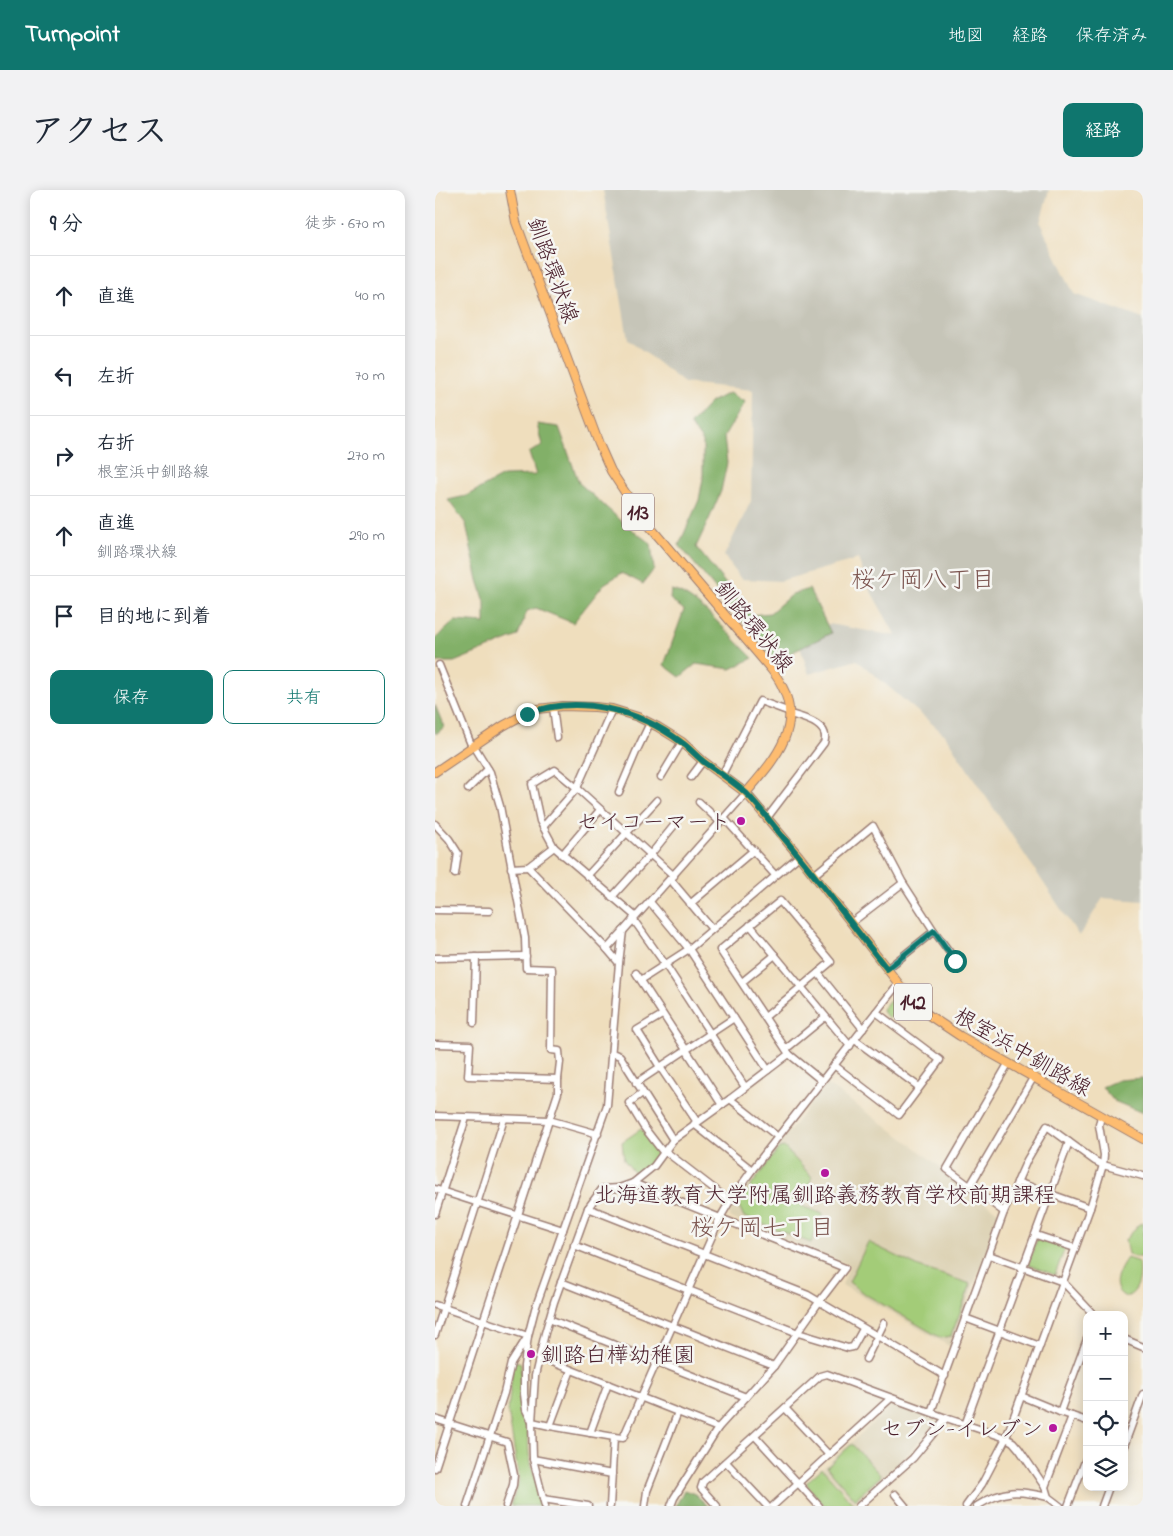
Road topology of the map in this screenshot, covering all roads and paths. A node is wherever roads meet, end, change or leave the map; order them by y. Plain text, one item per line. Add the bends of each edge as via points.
1 (510, 190) edge
2 (439, 665) dead end
3 (553, 707) junction
4 (612, 709) junction
5 (790, 713) junction
6 (650, 723) junction
7 (557, 738) dead end
8 (682, 742) junction
9 (473, 746) junction
10 (703, 761) junction
11 (488, 769) junction
12 (435, 772) edge
13 (722, 774) junction
14 (661, 777) dead end
15 (691, 777) dead end
16 (577, 788) junction
17 (468, 789) dead end
18 (619, 792) dead end
19 (746, 793) junction
20 (657, 800) dead end
21 (699, 802) dead end
22 (600, 810) junction
23 (767, 818) junction
24 (722, 820) junction
25 (676, 823) dead end
26 (435, 824) edge
27 (543, 827) junction
28 (626, 832) junction
29 (554, 846) junction
30 (753, 850) junction
31 (651, 854) junction
32 (562, 855) junction
33 (799, 856) junction
34 (528, 867) junction
35 (511, 868) junction
36 (455, 874) dead end
37 (814, 875) junction
38 (587, 876) junction
39 (775, 876) junction
40 (672, 877) junction
41 (903, 883) junction
42 (612, 896) junction
43 (650, 902) junction
44 (690, 904) junction
45 (435, 910) edge
46 (489, 911) dead end
47 (634, 918) junction
48 (851, 923) junction
49 (750, 926) junction
50 (712, 929) junction
51 (623, 931) junction
52 (934, 931) junction
53 (607, 949) junction
54 (689, 949) junction
55 (775, 955) junction
56 (526, 956) junction
57 (476, 957) junction
58 (435, 958) edge
59 (955, 961) dead end
60 (619, 963) junction
61 (665, 964) junction
62 (887, 969) junction
63 (636, 973) dead end
64 (818, 973) junction
65 (641, 980) junction
66 (742, 982) junction
67 (898, 984) junction
68 (800, 987) junction
69 (876, 1012) junction
70 (662, 1015) junction
71 (765, 1016) junction
72 (825, 1017) junction
73 (734, 1018) junction
74 (474, 1023) dead end
75 (863, 1030) junction
76 (711, 1034) junction
77 (855, 1040) junction
78 (435, 1044) edge
79 (850, 1046) junction
80 (685, 1050) junction
81 (787, 1051) junction
82 (612, 1053) junction
83 (1008, 1064) junction
84 (834, 1066) junction
85 (660, 1067) junction
86 (768, 1070) junction
87 (1033, 1078) junction
88 (558, 1079) junction
89 (821, 1081) junction
90 (636, 1083) junction
91 (745, 1087) junction
92 (919, 1087) junction
93 (642, 1093) junction
94 (730, 1099) junction
95 (722, 1105) junction
96 (435, 1116) edge
97 (1101, 1116) junction
98 (466, 1118) junction
99 (504, 1119) junction
100 (549, 1120) junction
101 (696, 1123) junction
102 (598, 1134) junction
103 (778, 1137) junction
104 (1143, 1138) edge
105 (673, 1140) junction
106 (1069, 1142) junction
107 (664, 1152) junction
108 (1103, 1165) junction
109 (752, 1170) junction
110 (1143, 1176) edge
111 (1017, 1182) junction
112 (633, 1183) junction
113 (970, 1186) junction
114 (435, 1189) edge
115 (442, 1192) junction
116 (1050, 1194) junction
117 (729, 1201) junction
118 (478, 1204) junction
119 (588, 1208) junction
120 (1090, 1208) junction
121 (1004, 1212) junction
122 (435, 1214) edge
123 (517, 1216) junction
124 (720, 1218) junction
125 (563, 1230) junction
126 (1036, 1235) junction
127 (574, 1245) junction
128 (1075, 1248) junction
129 (704, 1254) junction
130 (989, 1255) junction
131 (1023, 1268) junction
132 (561, 1282) junction
133 (1063, 1282) junction
134 (688, 1290) junction
135 (819, 1302) junction
136 (435, 1305) edge
137 (444, 1308) junction
138 (1090, 1311) edge
139 (965, 1318) junction
140 (549, 1319) junction
141 (483, 1320) junction
142 (885, 1323) dead end
143 (673, 1326) junction
144 (863, 1329) junction
145 (1000, 1331) junction
146 (798, 1332) junction
147 (435, 1335) edge
148 (528, 1336) junction
149 (877, 1337) junction
150 (1128, 1341) edge
151 (1040, 1346) junction
152 (1143, 1347) edge
153 (1083, 1350) edge
154 (539, 1357) junction
155 (866, 1359) dead end
156 (657, 1361) junction
157 (774, 1366) junction
158 (571, 1370) junction
159 (945, 1376) junction
160 (608, 1384) junction
161 (1143, 1394) edge
162 (1021, 1396) junction
163 (746, 1397) junction
164 (641, 1398) junction
165 (891, 1398) junction
166 (785, 1408) junction
167 (679, 1412) junction
168 (931, 1412) junction
169 (1060, 1412) junction
170 (1072, 1416) junction
171 (946, 1418) junction
172 (435, 1419) edge
173 (1083, 1420) edge
174 (532, 1422) junction
175 (449, 1424) junction
176 (965, 1425) junction
177 (550, 1426) junction
178 (718, 1428) junction
179 (1128, 1430) edge
180 (590, 1433) junction
181 (490, 1436) junction
182 (755, 1436) junction
183 (615, 1437) junction
184 (1006, 1438) junction
185 (829, 1455) junction
186 (533, 1460) junction
187 (726, 1462) junction
188 (435, 1468) edge
189 (612, 1474) junction
190 (1083, 1475) edge
191 (798, 1483) junction
192 (1045, 1487) junction
193 (986, 1491) junction
194 (1108, 1491) edge
195 (895, 1494) dead end
196 (1049, 1497) junction
197 (544, 1502) edge
198 (1056, 1505) edge
199 (467, 1506) edge
200 (506, 1506) edge
201 (588, 1506) edge
202 (611, 1506) edge
203 (645, 1506) edge
204 (671, 1506) edge
205 (717, 1506) edge
206 (767, 1506) edge
207 (773, 1506) edge
208 (819, 1506) edge
209 (859, 1506) edge
210 (905, 1506) edge
211 (966, 1506) edge
212 (977, 1506) edge
213 (1068, 1506) edge
214 (1102, 1506) edge

1 - 5 main road, 釧路環状線 / 113 via 516,222 611,471 645,521 770,668 781,683
2 - 9 street
3 - 4 main road
3 - 7 street
3 - 9 main road via 523,715
4 - 6 main road
4 - 16 street
5 - 13 street via 760,701
5 - 19 main road, 釧路環状線 / 113 via 780,750
5 - 23 street via 819,726 825,732 824,743
6 - 8 main road
6 - 18 street
8 - 10 main road
8 - 14 street
9 - 11 street
9 - 12 main road
10 - 13 main road
10 - 15 street
11 - 17 street
11 - 35 street via 500,806
13 - 19 main road
16 - 22 street
16 - 27 street
16 - 27 street via 555,770 532,784
19 - 23 main road, 根室浜中釧路線 / 142
19 - 24 street
20 - 28 street
21 - 24 street
22 - 28 street
22 - 32 street
23 - 33 main road, 根室浜中釧路線 / 142
24 - 30 street
24 - 40 street
25 - 31 street
26 - 36 street via 458,853
27 - 29 street
28 - 31 street
28 - 38 street
29 - 32 street
29 - 34 street
30 - 39 street
30 - 44 street
31 - 40 street
31 - 42 street
32 - 38 street
33 - 37 main road, 根室浜中釧路線 / 142
33 - 39 street
34 - 35 street
34 - 53 street
35 - 56 street
37 - 41 street via 873,826
37 - 48 main road, 根室浜中釧路線 / 142
38 - 42 street
39 - 50 street
40 - 43 street
40 - 44 street
41 - 48 street
41 - 52 street
42 - 47 street
43 - 47 street
43 - 54 street
44 - 50 street
45 - 46 street
47 - 51 street
47 - 61 street
48 - 62 main road, 根室浜中釧路線 / 142
49 - 55 street
49 - 64 street via 779,901 831,962
49 - 66 street via 720,950
50 - 54 street
51 - 53 street
51 - 60 street
52 - 59 street
52 - 62 street
53 - 60 street
54 - 61 street
54 - 73 street
55 - 66 street
55 - 68 street
56 - 57 street
56 - 88 street via 526,968 552,969 551,1050 559,1051
57 - 58 street
57 - 74 street
60 - 82 street
61 - 65 street
61 - 76 street
62 - 67 main road, 根室浜中釧路線 / 142
63 - 65 street
64 - 68 street
64 - 75 street
65 - 70 street
66 - 71 street
67 - 69 street
67 - 83 main road, 根室浜中釧路線 / 142 via 927,1014
68 - 71 street
68 - 72 street
69 - 75 street
69 - 92 street via 940,1060
70 - 80 street
70 - 85 street via 637,1030
71 - 81 street
72 - 79 street
72 - 81 street
73 - 76 street
73 - 86 street
75 - 77 street
76 - 80 street
76 - 91 street
77 - 79 street
77 - 92 street
78 - 88 street via 470,1045 469,1076
79 - 84 street
80 - 85 street
80 - 95 street
81 - 86 street
81 - 89 street
82 - 90 street via 620,1056
82 - 102 street via 607,1105
83 - 87 main road, 根室浜中釧路線 / 142
83 - 113 street via 947,1169
84 - 89 street
84 - 92 street via 899,1115
85 - 90 street
85 - 101 street
86 - 91 street
87 - 97 main road, 根室浜中釧路線 / 142
87 - 113 street
88 - 100 street via 558,1094
89 - 103 street
90 - 93 street
91 - 94 street
93 - 105 street
93 - 107 street via 629,1103
94 - 95 street
94 - 103 street
95 - 101 street
96 - 98 street
97 - 104 main road, 根室浜中釧路線 / 142
97 - 108 street
98 - 99 street
98 - 115 street
99 - 100 street
99 - 118 street
100 - 102 street
100 - 123 street
101 - 105 street
101 - 109 street
102 - 125 street
103 - 109 street
105 - 107 street
106 - 108 street
106 - 111 street via 1047,1126
106 - 116 street
107 - 112 street via 654,1166
107 - 117 street
108 - 110 street
108 - 120 street
109 - 117 street
111 - 116 street
111 - 121 street
112 - 119 street via 602,1189
112 - 124 street
113 - 121 street
114 - 115 street
115 - 118 street
115 - 122 street
116 - 120 street
116 - 126 street
117 - 124 street
118 - 123 street
118 - 137 street
119 - 127 street
119 - 129 street
120 - 128 street
121 - 130 street
123 - 125 street
123 - 141 street
124 - 129 street
124 - 135 street via 845,1268
125 - 148 street
126 - 128 street
126 - 131 street
127 - 132 street
127 - 134 street
128 - 133 street
129 - 134 street
129 - 135 street
130 - 131 street
130 - 139 street
131 - 133 street
131 - 145 street
132 - 140 street
132 - 143 street
133 - 138 street
133 - 151 street
134 - 143 street
134 - 146 street
135 - 144 street
135 - 146 street
136 - 137 street
137 - 141 street
137 - 147 street
139 - 145 street
139 - 159 street
140 - 154 street
140 - 156 street
141 - 148 street
141 - 175 street
142 - 149 street
143 - 156 street
143 - 157 street
144 - 146 street via 853,1347 848,1348
144 - 149 street
145 - 151 street
145 - 176 street
146 - 157 street
148 - 174 street via 524,1394
148 - 181 street via 511,1363
149 - 155 street
149 - 159 street
150 - 152 street
151 - 162 street
153 - 169 street
154 - 158 street
154 - 174 street
156 - 163 street
156 - 164 street
157 - 163 street
158 - 160 street
158 - 177 street
159 - 168 street
160 - 164 street
160 - 180 street
161 - 179 street
162 - 169 street
162 - 184 street
163 - 178 street
164 - 167 street
164 - 183 street via 623,1438
165 - 166 street via 827,1374 820,1376
165 - 168 street
165 - 185 street
166 - 182 street
166 - 185 street
167 - 178 street
167 - 203 street via 647,1491
168 - 171 street
169 - 170 street
170 - 173 street
170 - 192 street
171 - 176 street
171 - 209 street via 913,1458
172 - 175 street
174 - 177 street
174 - 186 street
175 - 181 street
175 - 188 street
176 - 184 street
177 - 180 street
178 - 204 street
180 - 183 street
181 - 199 street
181 - 200 street via 507,1442 514,1475
182 - 187 street
182 - 191 street
183 - 189 street
184 - 192 street via 1019,1449
184 - 193 street
185 - 191 street
186 - 189 street
186 - 197 street
187 - 205 street via 703,1482 701,1488
187 - 206 street
189 - 202 street
190 - 213 street
191 - 207 street
191 - 208 street
192 - 196 street
193 - 196 street
193 - 211 street
193 - 212 street
194 - 214 street
195 - 210 street
196 - 198 street
197 - 201 street

